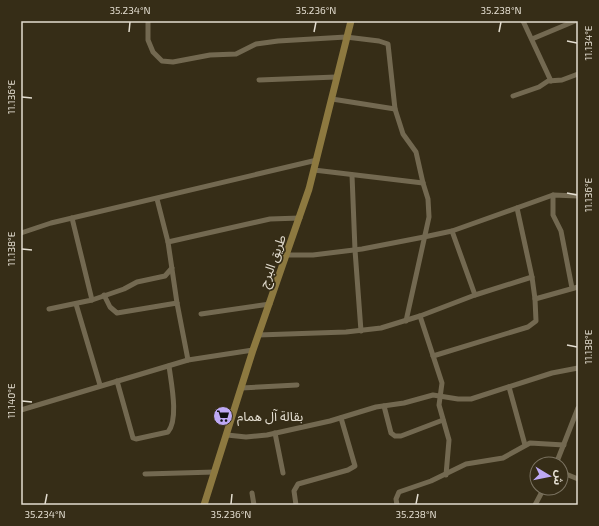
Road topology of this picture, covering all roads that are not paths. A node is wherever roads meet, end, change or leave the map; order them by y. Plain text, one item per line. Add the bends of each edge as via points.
1 (148, 21) edge
2 (351, 21) edge
3 (523, 21) edge
4 (575, 21) edge
5 (346, 37) junction
6 (532, 39) junction
7 (578, 74) edge
8 (336, 77) junction
9 (259, 80) dead end
10 (551, 81) junction
11 (513, 96) dead end
12 (332, 99) junction
13 (395, 109) junction
14 (317, 160) junction
15 (314, 170) junction
16 (352, 175) junction
17 (422, 183) junction
18 (553, 195) junction
19 (578, 196) edge
20 (157, 199) junction
21 (516, 208) junction
22 (72, 218) junction
23 (300, 218) junction
24 (452, 230) junction
25 (21, 233) edge
26 (424, 237) junction
27 (168, 242) junction
28 (355, 250) junction
29 (287, 255) junction
30 (172, 268) junction
31 (532, 277) junction
32 (578, 287) edge
33 (572, 288) junction
34 (104, 295) junction
35 (475, 295) junction
36 (535, 299) junction
37 (92, 300) junction
38 (176, 303) junction
39 (76, 304) junction
40 (270, 304) junction
41 (49, 309) dead end
42 (201, 314) dead end
43 (420, 316) junction
44 (406, 321) junction
45 (361, 331) junction
46 (258, 335) junction
47 (253, 350) junction
48 (433, 356) junction
49 (188, 360) junction
50 (169, 366) junction
51 (578, 368) edge
52 (117, 381) junction
53 (100, 385) junction
54 (297, 385) dead end
55 (509, 387) junction
56 (241, 388) junction
57 (440, 395) junction
58 (384, 406) junction
59 (578, 408) edge
60 (21, 410) edge
61 (341, 418) junction
62 (443, 420) junction
63 (275, 433) junction
64 (227, 436) junction
65 (525, 445) junction
66 (564, 445) junction
67 (559, 456) edge
68 (215, 472) junction
69 (283, 473) dead end
70 (145, 474) dead end
71 (446, 474) junction
72 (252, 494) dead end
73 (540, 496) edge
74 (204, 505) edge
75 (254, 505) edge
76 (296, 505) edge
77 (397, 505) edge
78 (535, 505) edge

1 - 5 street via 148,40 153,52 162,61 173,62 210,54 236,54 256,44
2 - 5 street, طريق البرج
3 - 6 street
4 - 6 street
5 - 8 street, طريق البرج
5 - 13 street via 388,44
6 - 10 street
7 - 10 street
8 - 9 street
8 - 12 street, طريق البرج
10 - 11 street
12 - 13 street
12 - 14 street, طريق البرج
13 - 17 street via 403,134 415,149
14 - 15 street, طريق البرج
14 - 20 street
15 - 16 street
15 - 23 street, طريق البرج
16 - 17 street
16 - 28 street
17 - 26 street via 430,212
18 - 19 street
18 - 21 street
18 - 33 street via 553,215 561,231
20 - 22 street
20 - 27 street
21 - 24 street
21 - 31 street
22 - 25 street
22 - 37 street
23 - 27 street via 270,218
23 - 29 street, طريق البرج
24 - 26 street
24 - 35 street
26 - 28 street
26 - 44 street
27 - 30 street
28 - 29 street
28 - 45 street
29 - 40 street, طريق البرج
30 - 34 street via 166,276 137,282
30 - 38 street
31 - 35 street
31 - 36 street
32 - 33 street
33 - 36 street
34 - 37 street
34 - 38 street via 110,307 117,313
35 - 43 street
36 - 48 street via 536,317 533,324
37 - 39 street
38 - 49 street
39 - 41 street
39 - 53 street
40 - 42 street
40 - 46 street, طريق البرج
43 - 44 street
43 - 48 street
44 - 45 street
45 - 46 street
46 - 47 street, طريق البرج
47 - 49 street
47 - 56 street, طريق البرج
48 - 57 street via 442,383
49 - 50 street
50 - 52 street
50 - 52 street via 173,409 168,432 133,438
51 - 55 street via 552,373
52 - 53 street
53 - 60 street
54 - 56 street
55 - 57 street via 471,399 458,400
55 - 65 street
56 - 64 street, طريق البرج
57 - 58 street
57 - 62 street via 439,405
58 - 61 street
58 - 62 street via 391,433 395,436
59 - 66 street
61 - 63 street
61 - 76 street via 355,466 298,484 294,490
62 - 71 street via 448,440
63 - 64 street via 246,437
63 - 69 street
64 - 68 street, طريق البرج
65 - 66 street via 539,442
65 - 71 street via 503,458 466,464
66 - 67 street
68 - 70 street
68 - 74 street, طريق البرج
71 - 77 street via 399,492
72 - 75 street
73 - 78 street

